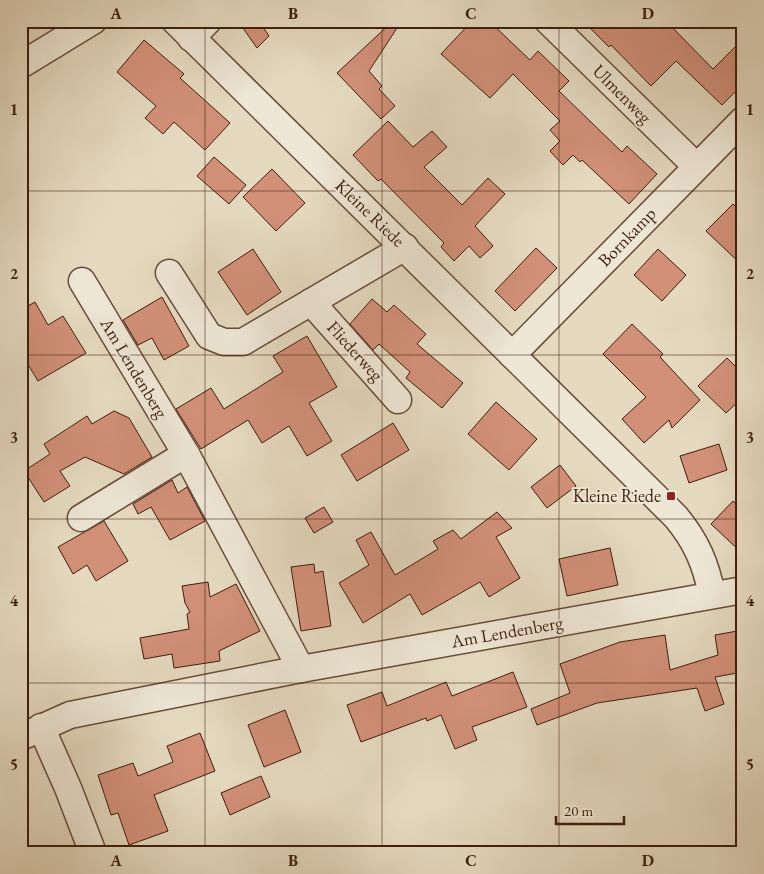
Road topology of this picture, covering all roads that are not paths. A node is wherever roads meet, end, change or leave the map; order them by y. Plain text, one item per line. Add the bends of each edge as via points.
1 (92, 21) edge
2 (548, 21) edge
3 (191, 27) edge
4 (21, 66) edge
5 (743, 120) edge
6 (696, 166) junction
7 (405, 247) junction
8 (169, 273) dead end
9 (82, 281) dead end
10 (311, 302) junction
11 (512, 355) junction
12 (398, 400) dead end
13 (186, 454) junction
14 (81, 518) dead end
15 (743, 590) edge
16 (712, 595) junction
17 (301, 669) junction
18 (31, 732) edge
19 (94, 853) edge

1 - 4 street
2 - 6 street, Ulmenweg
3 - 7 street, Kleine Riede
5 - 6 street, Bornkamp
6 - 11 street, Bornkamp
7 - 10 street
7 - 11 street, Kleine Riede
8 - 10 street via 200,325 209,336 224,342 243,342
9 - 13 street, Am Lendenberg
10 - 12 street, Fliederweg
11 - 16 street, Kleine Riede via 676,516 700,552
13 - 14 street
13 - 17 street, Am Lendenberg
15 - 16 street, Am Lendenberg
16 - 17 street, Am Lendenberg
17 - 18 street, Am Lendenberg via 70,715
18 - 19 street via 68,788

